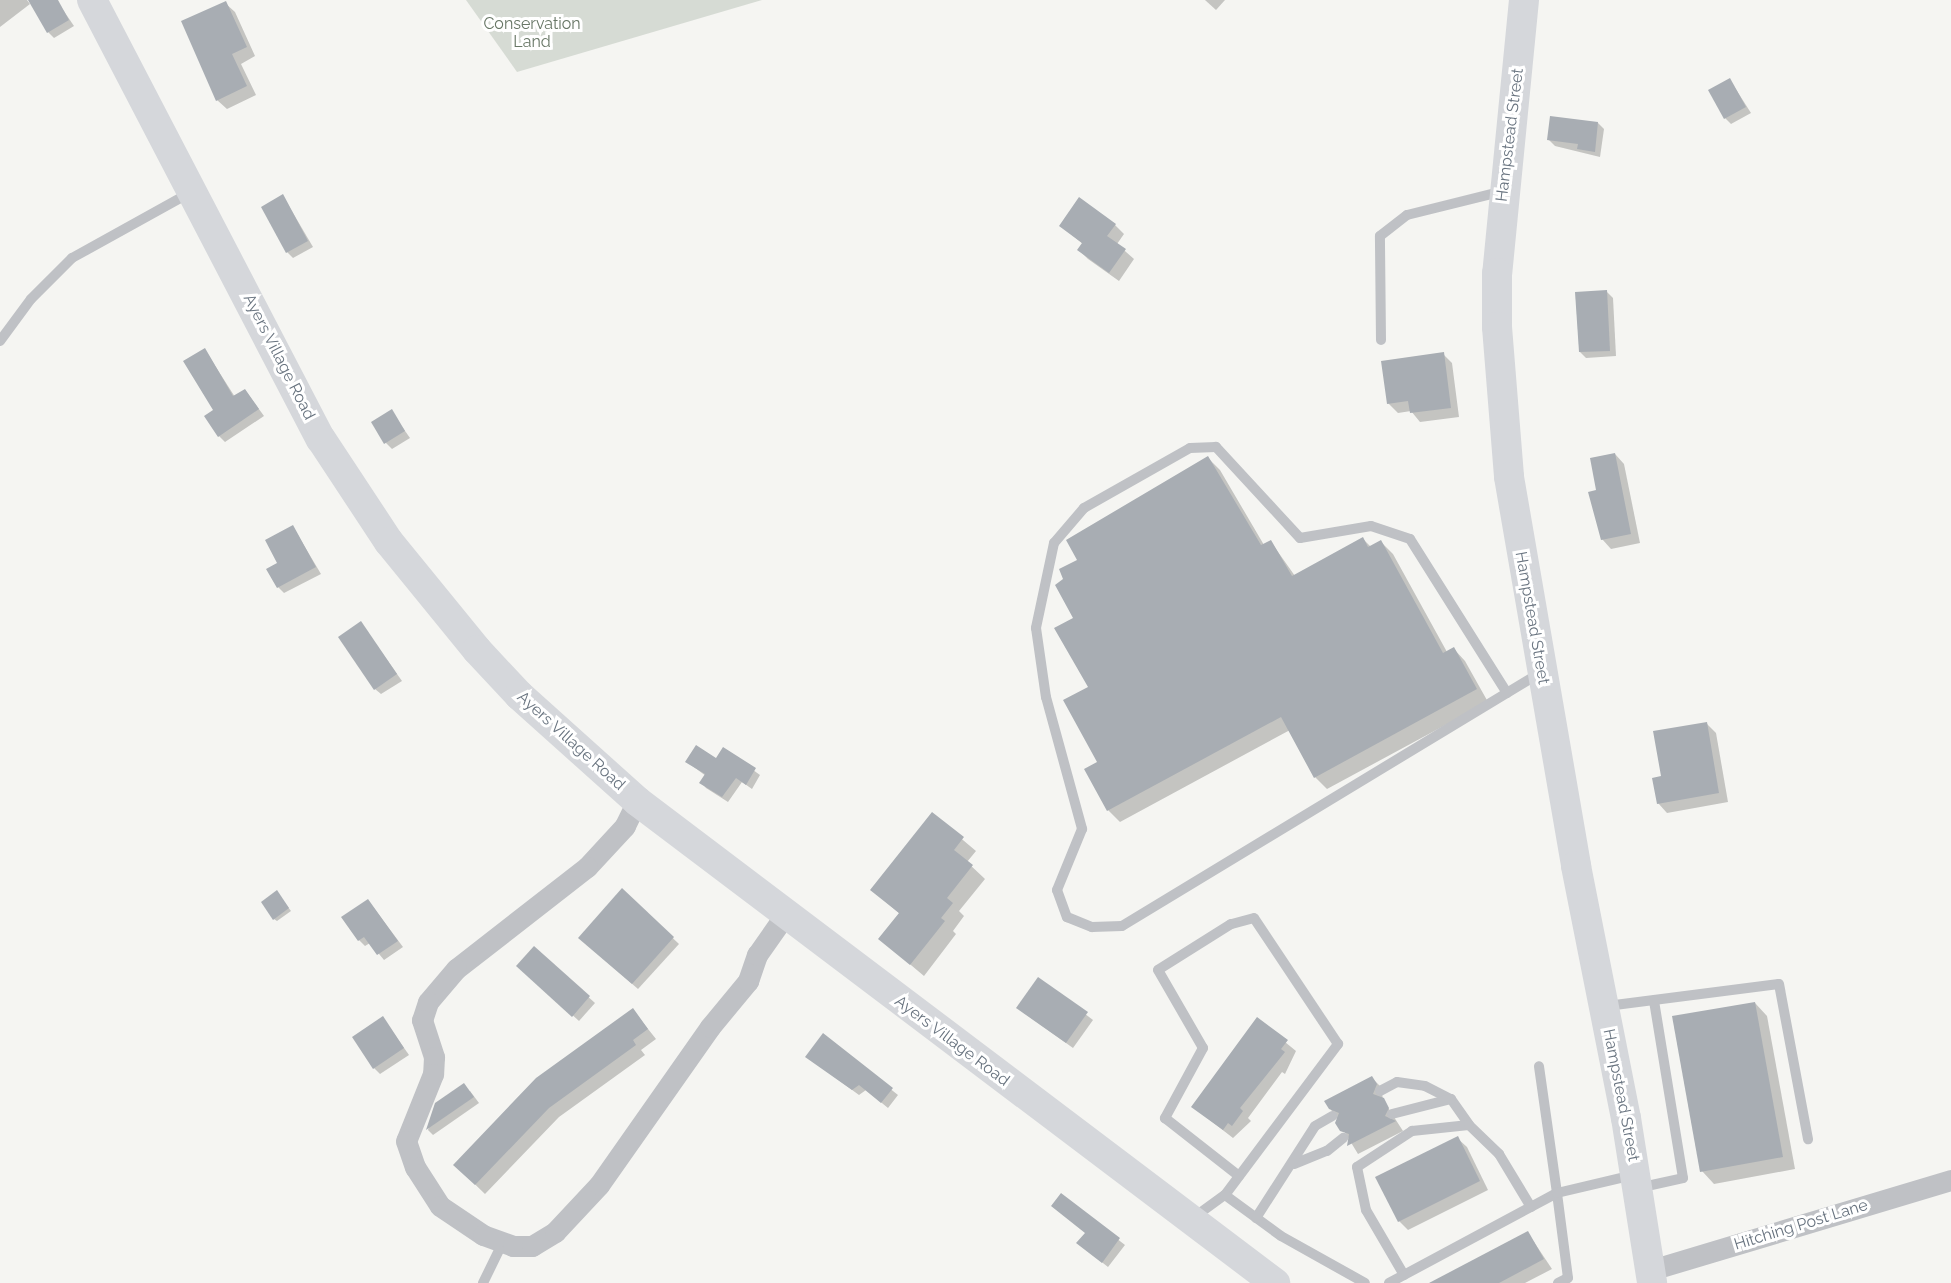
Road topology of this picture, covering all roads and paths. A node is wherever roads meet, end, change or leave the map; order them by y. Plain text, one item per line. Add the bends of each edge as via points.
1 (92, 0) edge
2 (1524, 0) edge
3 (1503, 190) junction
4 (194, 191) junction
5 (1381, 340) dead end
6 (0, 341) edge
7 (1541, 672) junction
8 (1507, 693) junction
9 (637, 801) junction
10 (785, 915) junction
11 (1653, 1000) junction
12 (1603, 1007) junction
13 (1539, 1066) dead end
14 (1380, 1091) dead end
15 (1451, 1099) junction
16 (1392, 1114) dead end
17 (1332, 1116) dead end
18 (1469, 1125) junction
19 (1343, 1138) dead end
20 (1808, 1139) dead end
21 (1294, 1164) junction
22 (1239, 1176) junction
23 (1951, 1180) edge
24 (1637, 1181) junction
25 (1557, 1193) junction
26 (1225, 1195) junction
27 (1531, 1207) junction
28 (1256, 1218) junction
29 (1190, 1220) junction
30 (503, 1242) junction
31 (1404, 1275) junction
32 (1652, 1277) edge
33 (483, 1283) edge
34 (1275, 1283) edge
35 (1365, 1283) edge
36 (1389, 1283) edge
37 (1558, 1283) edge

1 - 4 main road, Ayers Village Road
2 - 3 main road, Hampstead Street
3 - 5 lane via 1407,215 1380,236
3 - 7 main road, Hampstead Street via 1497,327 1502,398 1509,477
4 - 6 lane via 72,258 31,299
4 - 9 main road, Ayers Village Road via 321,439 389,542 430,596 519,695
7 - 8 lane
7 - 12 main road, Hampstead Street
8 - 8 lane via 1122,926 1092,927 1067,917 1057,890 1082,829 1046,697 1036,628 1054,543 1084,508 1190,448 1216,447 1300,538 1371,526 1410,539
9 - 10 main road, Ayers Village Road
9 - 30 street via 612,843 456,969 428,1002 422,1020 434,1057 433,1074 406,1141 415,1167 440,1206 483,1235
10 - 29 main road, Ayers Village Road
10 - 30 street via 757,955 748,981 710,1027 599,1185 555,1232 532,1246
11 - 12 lane
11 - 20 lane via 1779,984
11 - 24 lane via 1683,1178
12 - 24 main road, Hampstead Street
13 - 25 lane
14 - 15 lane via 1398,1082 1425,1086
15 - 16 lane
15 - 18 lane
17 - 21 lane via 1315,1126
18 - 27 lane via 1499,1154
18 - 31 lane via 1412,1131 1357,1167 1366,1210
19 - 21 lane via 1327,1151
21 - 28 lane
22 - 22 lane via 1338,1044 1254,918 1231,924 1158,970 1203,1048 1165,1119
22 - 26 lane
23 - 32 street, Hitching Post Lane
24 - 25 lane
24 - 32 main road, Hampstead Street
25 - 27 lane
25 - 37 lane via 1568,1278
26 - 28 lane
26 - 29 lane
27 - 31 lane
28 - 35 lane
29 - 34 main road, Ayers Village Road
30 - 33 lane
31 - 36 lane

